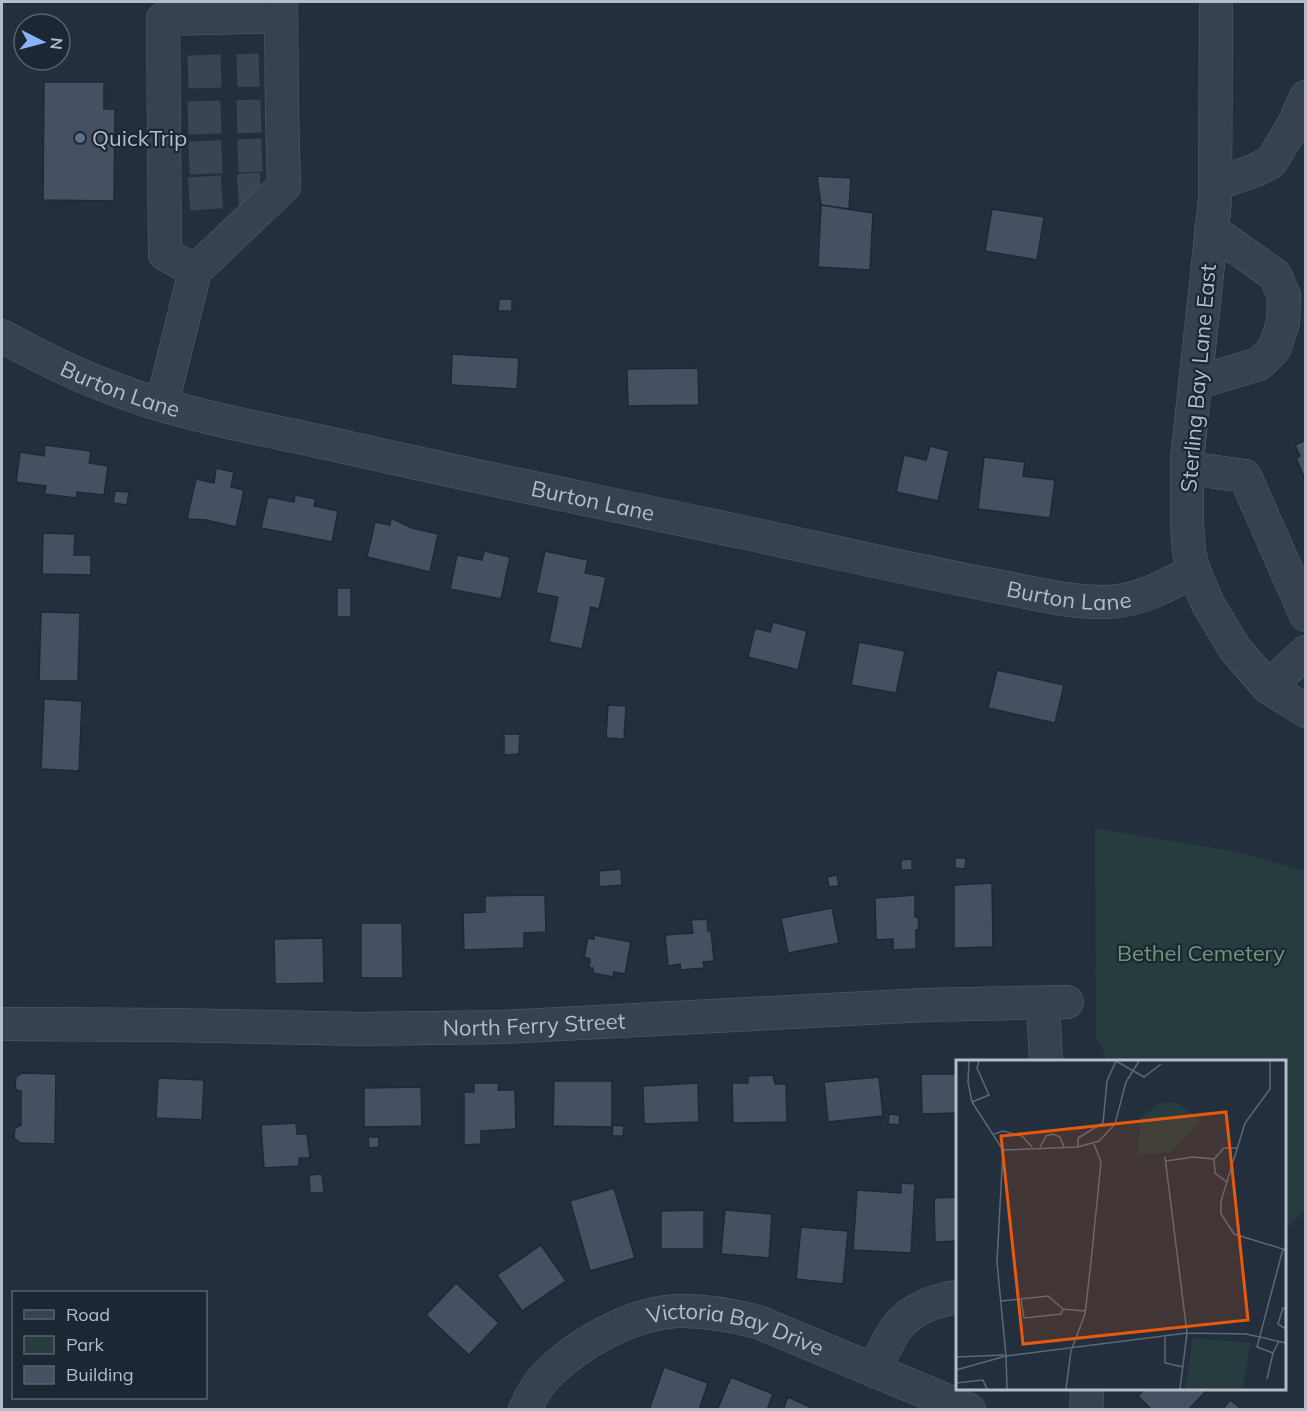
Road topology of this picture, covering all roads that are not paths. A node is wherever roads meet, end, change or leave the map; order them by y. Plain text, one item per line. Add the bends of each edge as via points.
1 (1216, 2) edge
2 (281, 9) edge
3 (1305, 97) edge
4 (1215, 184) junction
5 (1212, 230) junction
6 (195, 271) junction
7 (2, 336) edge
8 (1196, 383) junction
9 (162, 404) junction
10 (1187, 468) junction
11 (1194, 571) junction
12 (1305, 615) edge
13 (1305, 652) edge
14 (1268, 687) junction
15 (1305, 711) edge
16 (2, 1024) edge
17 (1046, 1060) edge
18 (956, 1297) edge
19 (875, 1371) junction
20 (1086, 1390) edge
21 (525, 1410) edge
22 (969, 1410) edge
23 (1086, 1410) edge

1 - 4 street, Sterling Bay Lane East
2 - 6 street via 270,70 273,187
2 - 6 street via 163,19 176,72 177,195 165,254
3 - 4 street via 1293,126 1270,162
4 - 5 street, Sterling Bay Lane East
5 - 8 street, Sterling Bay Lane East
5 - 8 street via 1275,275 1284,296 1283,323 1274,349 1259,364
6 - 9 street
7 - 9 street, Burton Lane via 96,381
8 - 10 street, Sterling Bay Lane East
9 - 11 street, Burton Lane via 463,474 926,573 1080,601 1132,599
10 - 11 street, Sterling Bay Lane East via 1187,523
10 - 12 street via 1245,476
11 - 14 street, Sterling Bay Lane East via 1235,649
13 - 14 street
14 - 15 street, Sterling Bay Lane East
16 - 17 street, North Ferry Street via 490,1027 1055,1002
18 - 19 street via 934,1302 899,1324
19 - 21 street, Victoria Bay Drive via 758,1322 738,1316 675,1311 647,1316 593,1339 546,1375
19 - 22 street, Victoria Bay Drive
20 - 23 street

